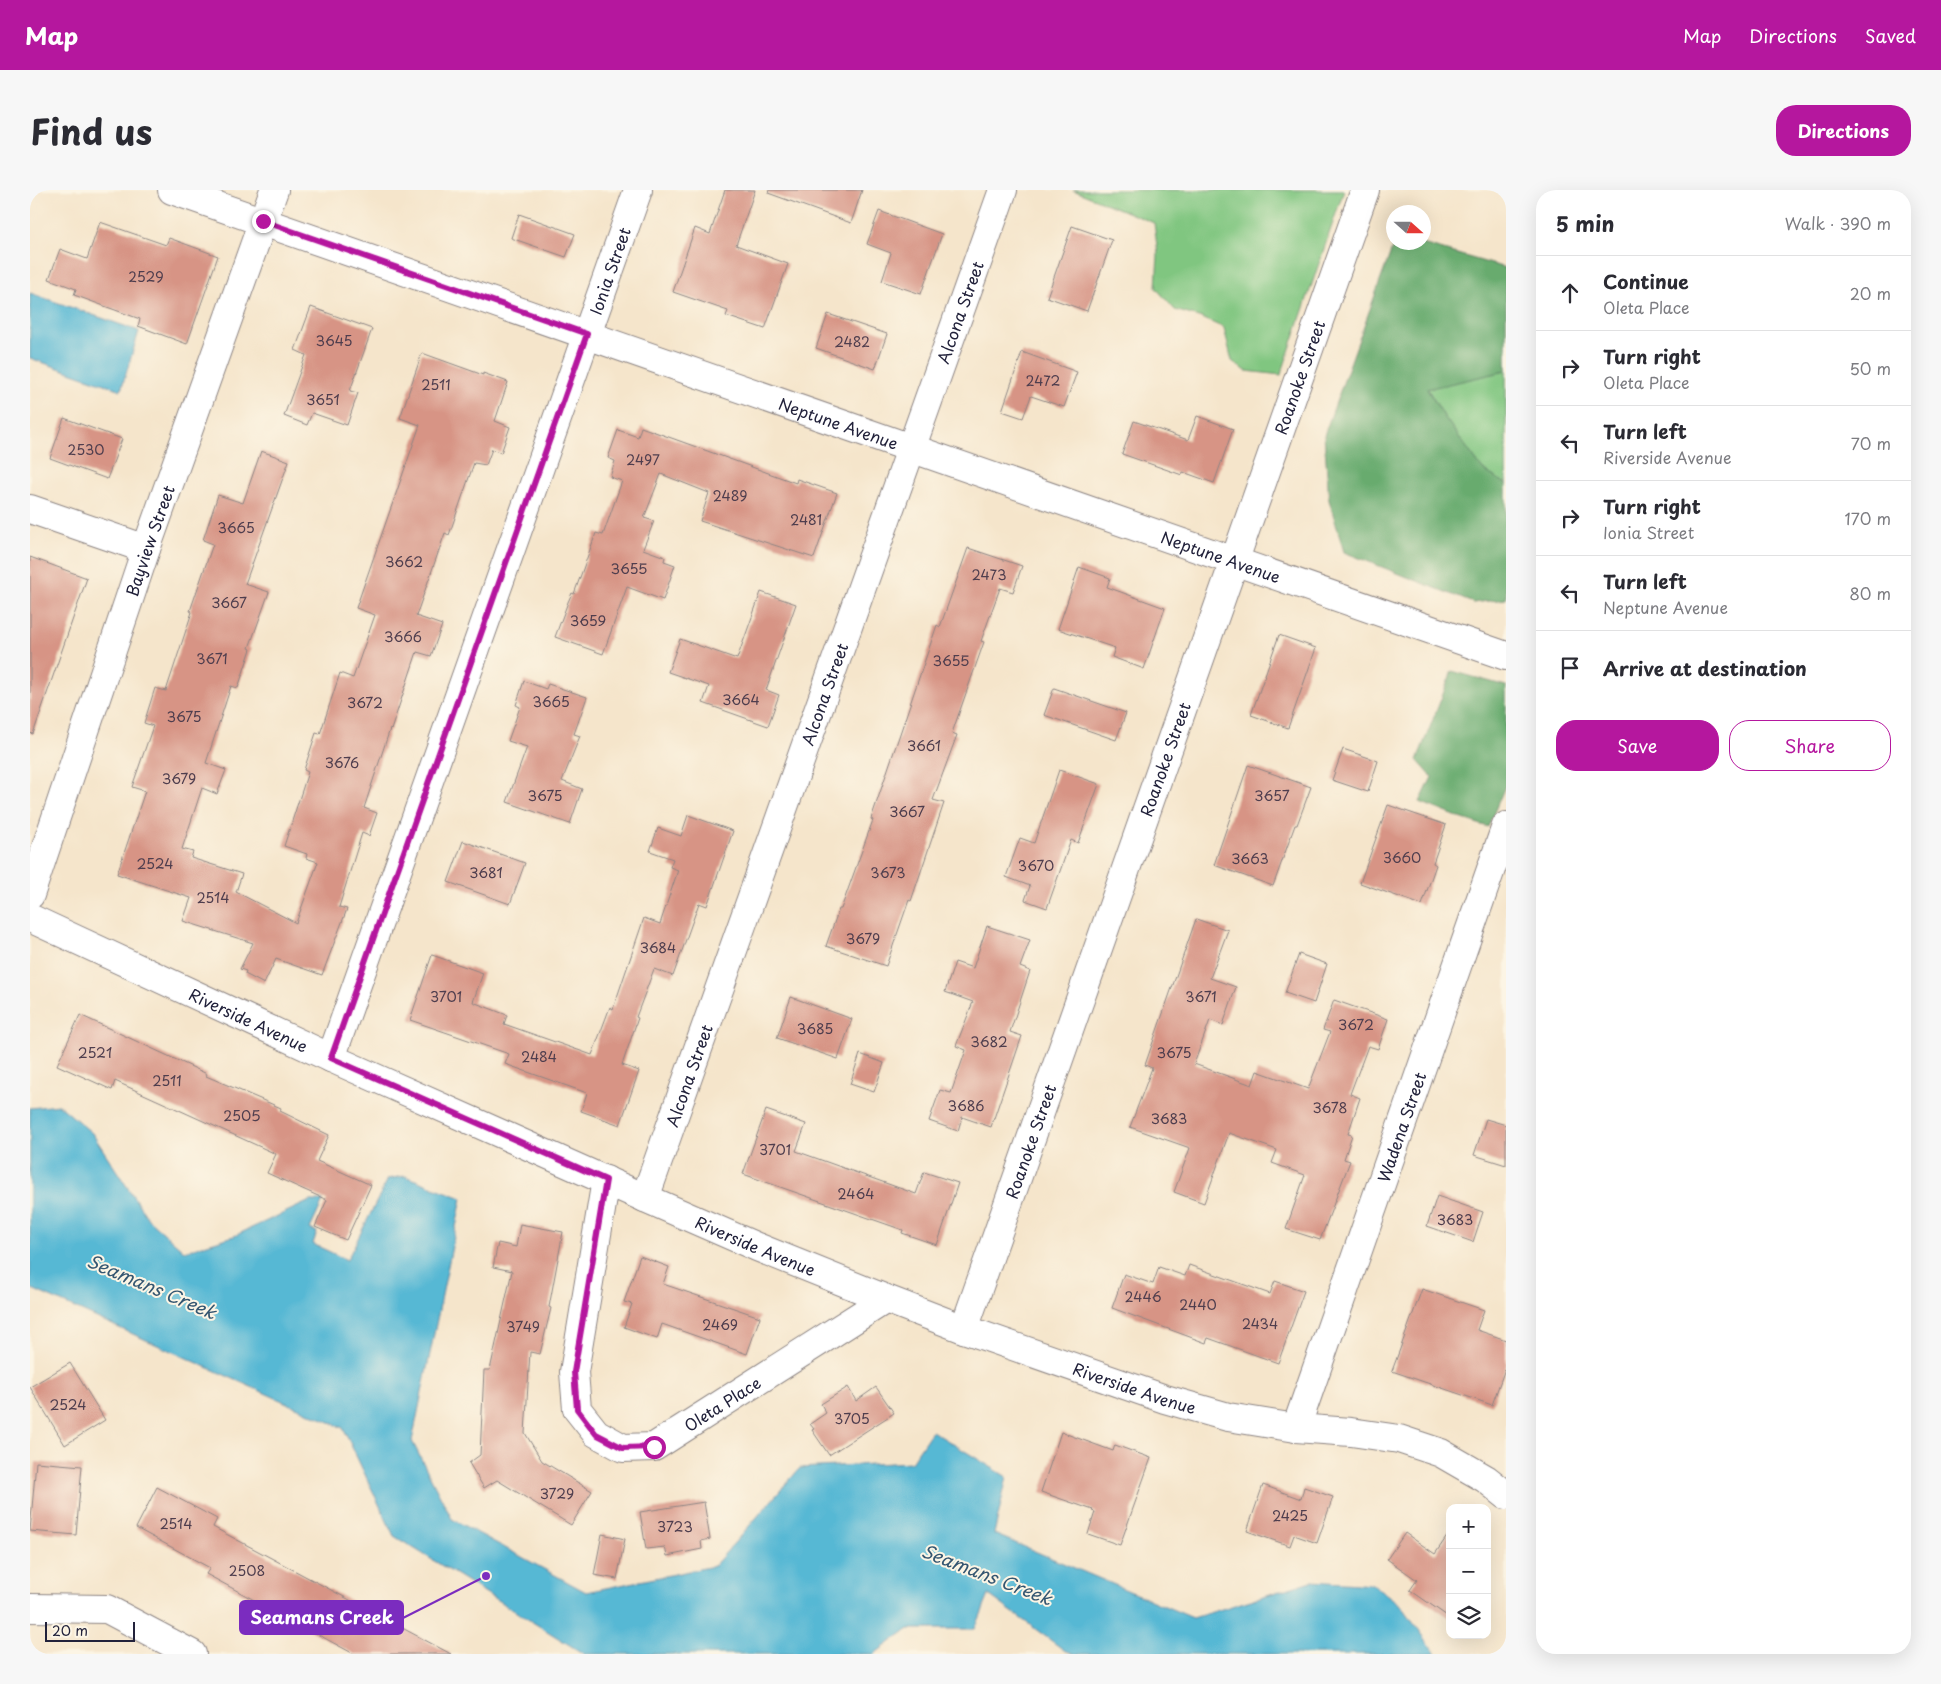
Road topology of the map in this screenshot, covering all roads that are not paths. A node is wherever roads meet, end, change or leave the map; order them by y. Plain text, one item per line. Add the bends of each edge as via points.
1 (172, 190) edge
2 (274, 190) edge
3 (638, 190) edge
4 (1003, 190) edge
5 (1365, 190) edge
6 (263, 221) junction
7 (587, 334) junction
8 (911, 448) junction
9 (30, 509) edge
10 (146, 549) junction
11 (1235, 562) junction
12 (1506, 656) edge
13 (1506, 826) edge
14 (30, 895) edge
15 (30, 918) edge
16 (331, 1058) junction
17 (606, 1180) junction
18 (645, 1198) junction
19 (886, 1299) junction
20 (964, 1329) junction
21 (1296, 1428) junction
22 (1506, 1495) edge
23 (30, 1608) edge
24 (192, 1654) edge

1 - 6 street, Neptune Avenue
2 - 6 street, Bayview Street
3 - 7 street, Ionia Street
4 - 8 street, Alcona Street
5 - 11 street, Roanoke Street
6 - 7 street, Neptune Avenue
6 - 10 street, Bayview Street
7 - 8 street, Neptune Avenue
7 - 16 street, Ionia Street
8 - 11 street, Neptune Avenue
8 - 18 street, Alcona Street
9 - 10 street
10 - 14 street, Bayview Street
11 - 12 street, Neptune Avenue
11 - 20 street, Roanoke Street
13 - 21 street, Wadena Street
15 - 16 street, Riverside Avenue
16 - 17 street, Riverside Avenue
17 - 18 street, Riverside Avenue
17 - 19 street, Oleta Place via 574,1372 577,1409 596,1434 623,1448 654,1447
18 - 19 street, Riverside Avenue
19 - 20 street, Riverside Avenue
20 - 21 street, Riverside Avenue via 1165,1399 1228,1417
21 - 22 street, Riverside Avenue via 1399,1439 1441,1453 1486,1479
23 - 24 street via 107,1609

